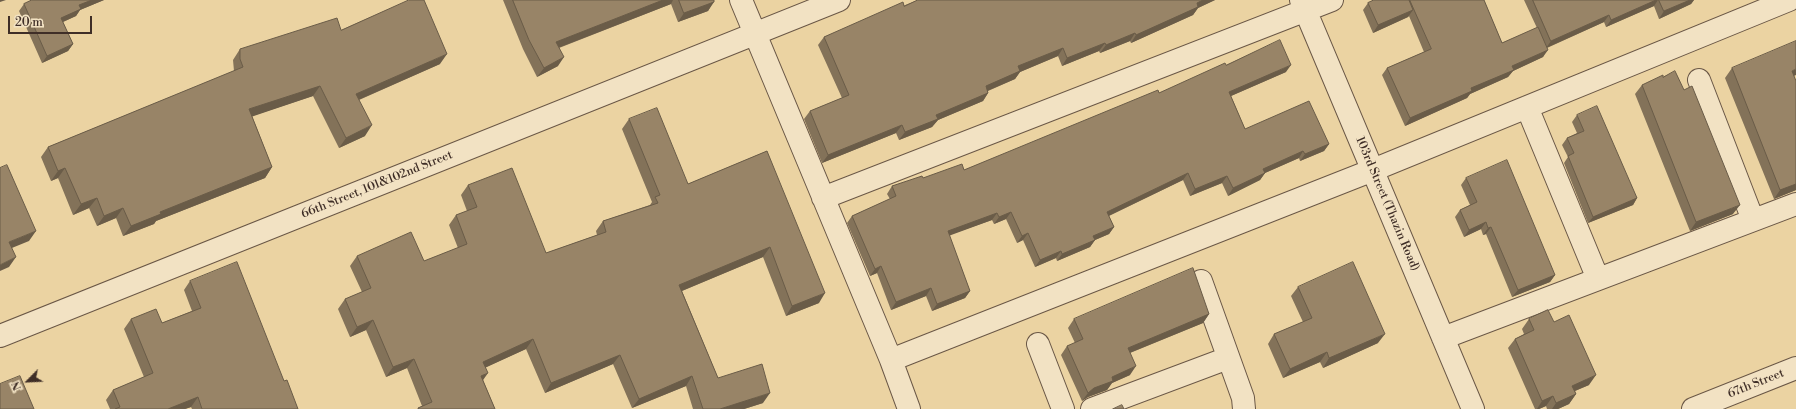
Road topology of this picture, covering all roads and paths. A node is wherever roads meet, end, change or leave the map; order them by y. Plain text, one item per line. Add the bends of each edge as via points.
1 (741, 0) edge
2 (839, 0) edge
3 (1332, 0) edge
4 (1789, 0) edge
5 (1303, 5) edge
6 (755, 34) junction
7 (1700, 80) dead end
8 (1527, 107) junction
9 (1373, 170) junction
10 (823, 198) junction
11 (1796, 204) edge
12 (1753, 220) junction
13 (1598, 280) junction
14 (1201, 281) dead end
15 (0, 336) edge
16 (1443, 338) junction
17 (1038, 344) dead end
18 (1228, 358) junction
19 (891, 360) junction
20 (1796, 368) edge
21 (909, 409) edge
22 (1063, 409) edge
23 (1092, 409) edge
24 (1244, 409) edge
25 (1473, 409) edge
26 (1693, 409) edge

1 - 6 street
2 - 6 street, 66th Street, 101&102nd Street
3 - 5 street
4 - 8 street
5 - 9 street, 103rd Street (Thazin Road)
5 - 10 street
6 - 10 street
6 - 15 street, 66th Street, 101&102nd Street
7 - 12 street
8 - 9 street
8 - 13 street
9 - 16 street, 103rd Street (Thazin Road)
9 - 19 street
10 - 19 street
11 - 12 street
12 - 13 street
13 - 16 street
14 - 18 street
16 - 25 street, 103rd Street (Thazin Road)
17 - 22 street
18 - 23 street
18 - 24 street
19 - 21 street
20 - 26 street, 67th Street

